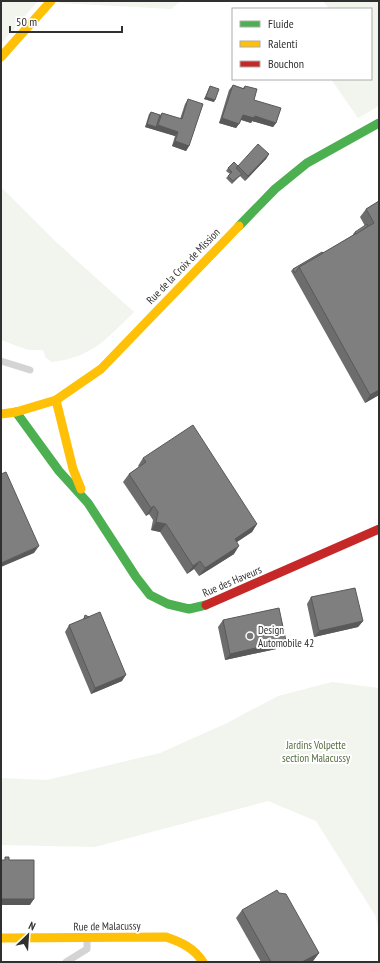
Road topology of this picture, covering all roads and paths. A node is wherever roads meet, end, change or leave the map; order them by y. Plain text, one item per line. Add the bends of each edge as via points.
1 (51, 1) edge
2 (1, 57) edge
3 (379, 123) edge
4 (1, 361) edge
5 (30, 370) dead end
6 (56, 400) junction
7 (16, 412) junction
8 (1, 414) edge
9 (88, 503) junction
10 (379, 529) edge
11 (1, 938) edge
12 (87, 938) junction
13 (66, 962) edge
14 (203, 962) edge

1 - 2 street
3 - 6 street, Rue de la Croix de Mission via 307,163 275,189 101,369
4 - 5 lane
6 - 7 street, Rue de la Croix de Mission
6 - 9 street, Rue des Haveurs via 73,468
7 - 8 street, Rue de la Croix de Mission
7 - 9 street, Rue des Haveurs via 59,471
9 - 10 street, Rue des Haveurs via 150,595 168,604 189,609 212,604
11 - 12 street, Rue de Malacussy
12 - 13 lane via 88,949
12 - 14 street, Rue de Malacussy via 176,939 189,946

